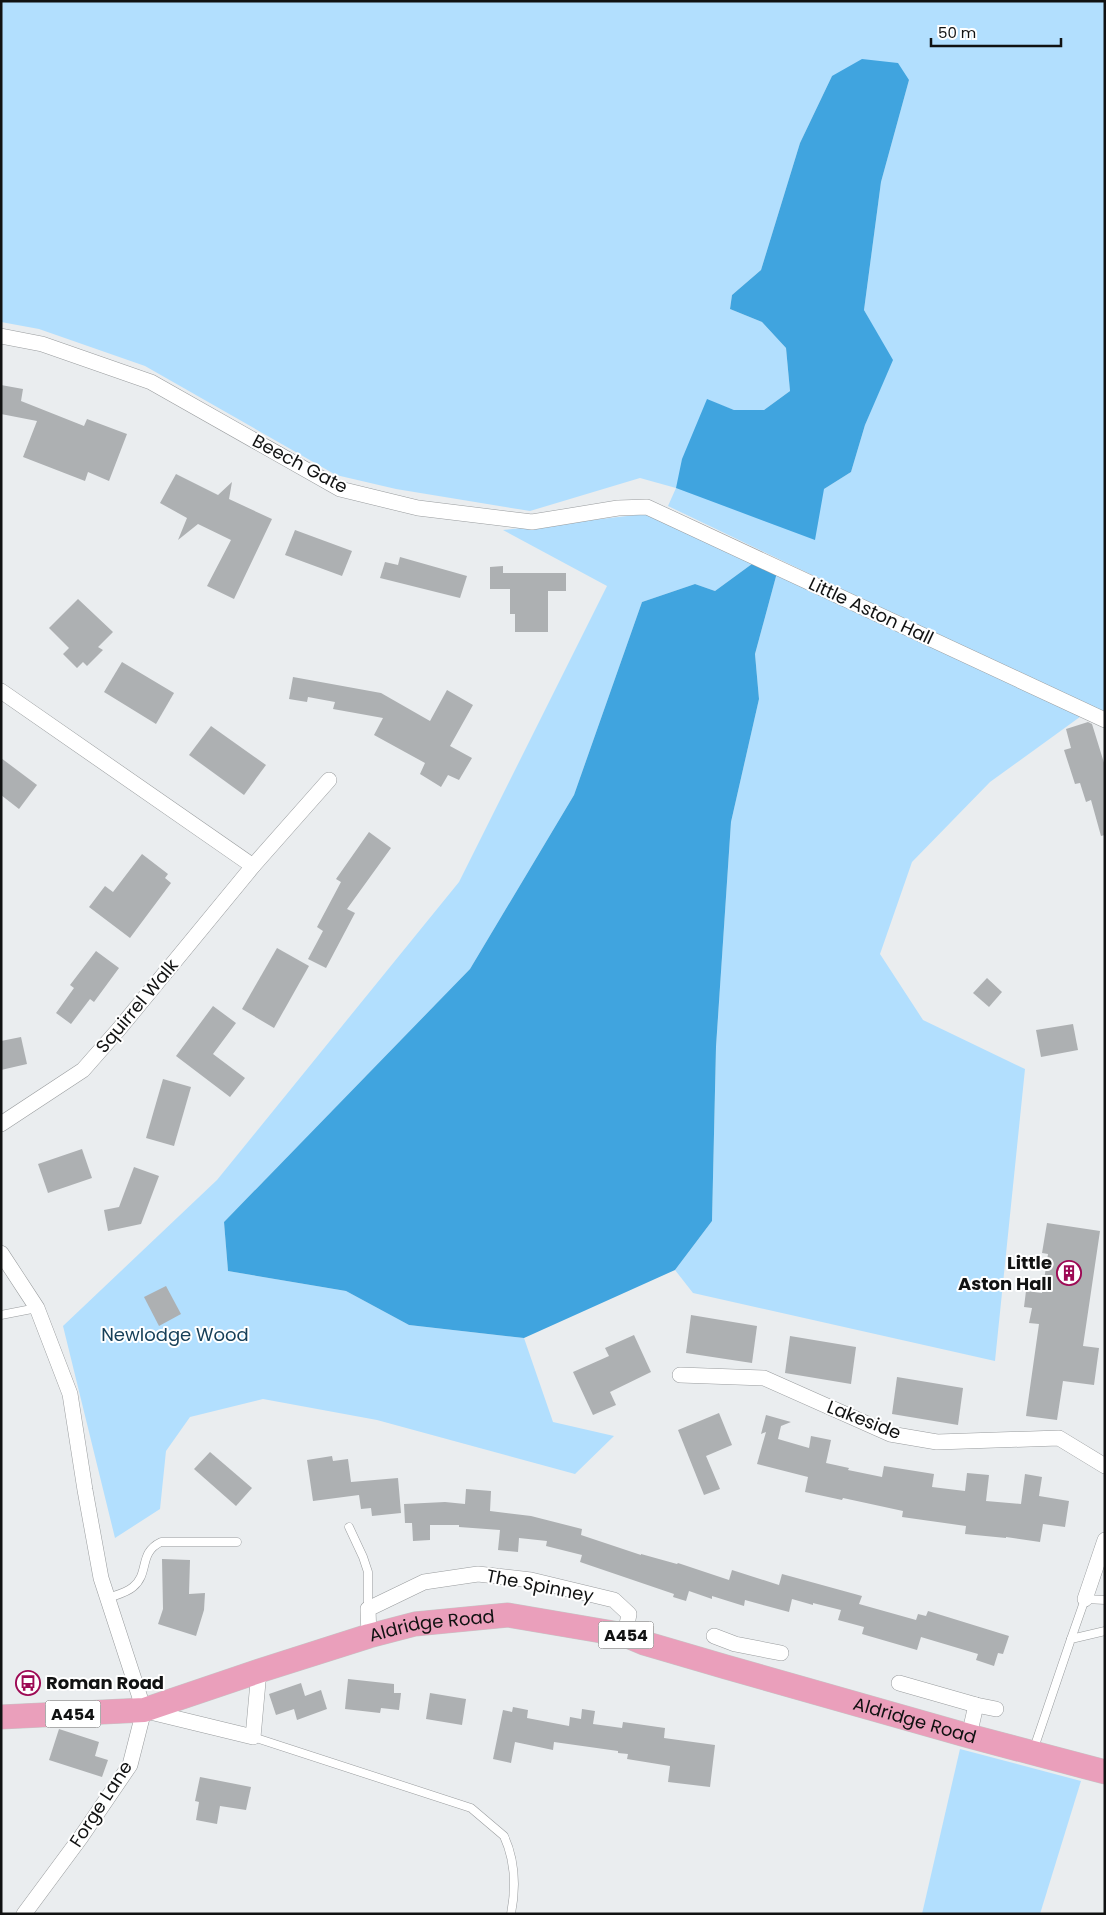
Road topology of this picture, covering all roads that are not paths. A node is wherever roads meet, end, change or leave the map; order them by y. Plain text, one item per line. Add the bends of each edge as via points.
1 (1, 336) edge
2 (647, 507) joint
3 (1, 691) edge
4 (1102, 720) edge
5 (329, 780) dead end
6 (253, 866) junction
7 (1, 1124) edge
8 (1, 1253) edge
9 (37, 1308) junction
10 (1, 1315) edge
11 (680, 1376) dead end
12 (1105, 1466) edge
13 (349, 1527) dead end
14 (1105, 1540) edge
15 (237, 1542) dead end
16 (108, 1598) junction
17 (1085, 1599) junction
18 (1105, 1600) edge
19 (368, 1609) junction
20 (1105, 1631) edge
21 (625, 1635) junction
22 (368, 1636) junction
23 (714, 1636) dead end
24 (1071, 1639) junction
25 (735, 1644) junction
26 (781, 1653) dead end
27 (726, 1667) junction
28 (259, 1670) junction
29 (899, 1683) dead end
30 (976, 1705) junction
31 (996, 1709) dead end
32 (144, 1710) junction
33 (1, 1717) edge
34 (969, 1736) junction
35 (253, 1738) junction
36 (1033, 1753) junction
37 (1105, 1772) edge
38 (24, 1914) edge
39 (511, 1914) edge

1 - 2 street, Beech Gate via 42,344 151,382 340,489 418,508 532,522 618,508
2 - 4 street, Little Aston Hall
3 - 6 street
5 - 6 street, Squirrel Walk
6 - 7 street, Squirrel Walk via 119,1030 82,1070
8 - 9 street
9 - 10 lane
9 - 16 street via 70,1394 86,1499
11 - 12 street, Lakeside via 764,1378 890,1434 938,1442 1059,1438
13 - 19 lane via 368,1572
14 - 17 street
15 - 16 lane via 161,1542 148,1551 134,1587
16 - 32 street
17 - 18 lane
17 - 24 lane
19 - 21 street, The Spinney via 424,1582 478,1574 531,1580 614,1600 629,1614
19 - 22 street
20 - 24 lane
21 - 22 main road, Aldridge Road / A454 via 508,1615 415,1624
21 - 27 main road, Aldridge Road / A454
22 - 28 main road, Aldridge Road / A454
23 - 25 street
24 - 36 lane
25 - 26 street
25 - 27 street
27 - 34 main road, Aldridge Road / A454
28 - 32 main road, Aldridge Road / A454
28 - 35 street
29 - 30 street
30 - 31 street
30 - 34 street
32 - 33 main road, A454
32 - 35 street
32 - 38 street, Forge Lane via 130,1765
34 - 36 main road, Aldridge Road / A454
35 - 39 lane via 471,1808 507,1842 515,1894
36 - 37 main road, Aldridge Road / A454

